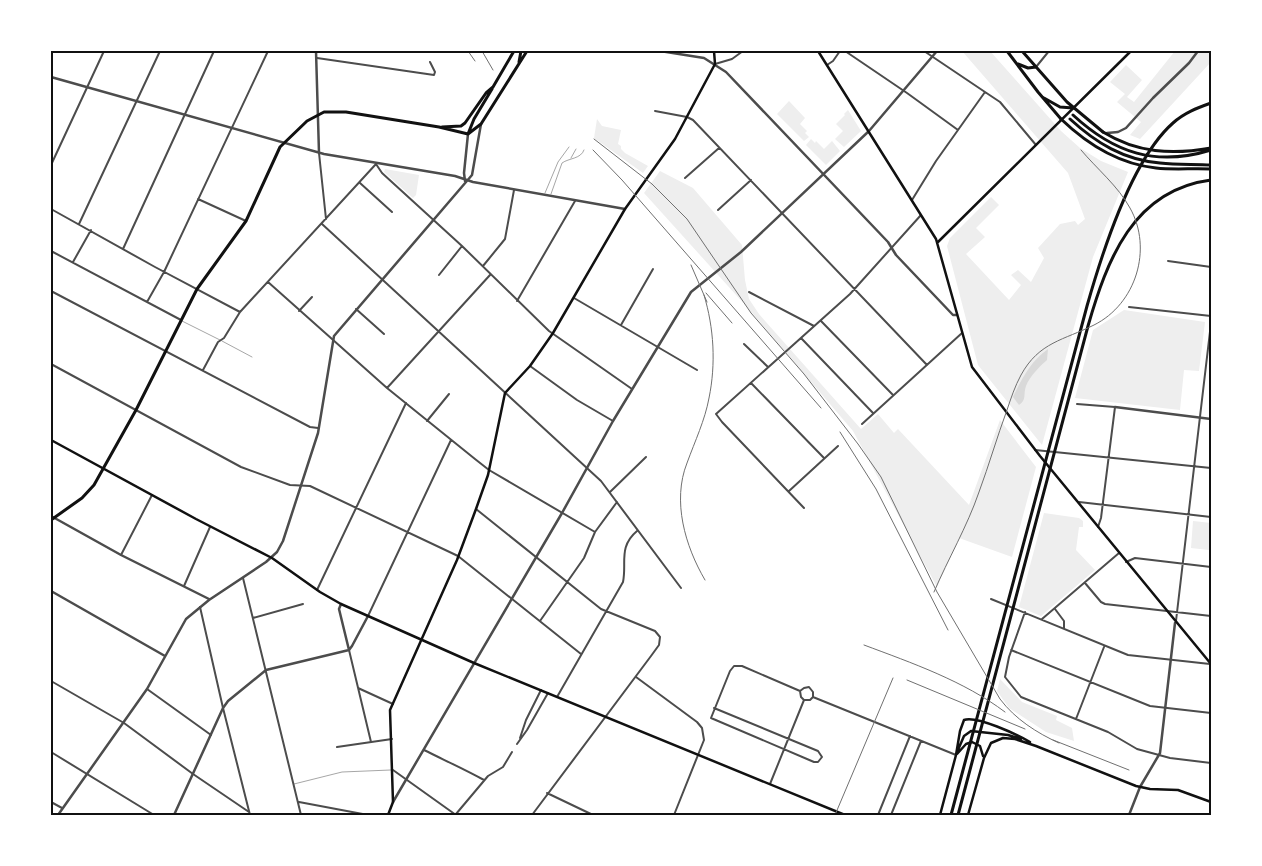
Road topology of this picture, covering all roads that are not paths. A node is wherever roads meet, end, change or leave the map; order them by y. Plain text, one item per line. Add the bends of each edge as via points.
1 (104, 51) edge
2 (160, 51) edge
3 (214, 51) edge
4 (268, 51) edge
5 (316, 51) edge
6 (514, 51) edge
7 (521, 51) edge
8 (527, 51) edge
9 (660, 51) edge
10 (714, 51) edge
11 (743, 51) edge
12 (818, 51) edge
13 (840, 51) edge
14 (845, 51) edge
15 (924, 51) edge
16 (937, 51) edge
17 (1007, 51) edge
18 (1022, 51) edge
19 (1049, 51) edge
20 (1131, 51) edge
21 (1198, 51) edge
22 (932, 57) junction
23 (316, 58) junction
24 (430, 62) dead end
25 (519, 63) junction
26 (715, 64) junction
27 (1017, 64) junction
28 (827, 65) junction
29 (1036, 67) junction
30 (51, 77) edge
31 (493, 87) junction
32 (87, 88) junction
33 (904, 90) junction
34 (985, 92) junction
35 (1038, 92) junction
36 (137, 101) junction
37 (1211, 104) edge
38 (1073, 108) junction
39 (655, 111) dead end
40 (319, 114) junction
41 (185, 115) junction
42 (1073, 115) dead end
43 (687, 117) junction
44 (1061, 119) junction
45 (1070, 119) dead end
46 (481, 124) junction
47 (232, 128) junction
48 (439, 128) junction
49 (958, 130) junction
50 (869, 131) junction
51 (1103, 132) junction
52 (468, 134) junction
53 (284, 143) junction
54 (1037, 144) junction
55 (569, 147) dead end
56 (576, 148) dead end
57 (719, 148) junction
58 (1211, 149) edge
59 (584, 150) dead end
60 (319, 153) junction
61 (570, 159) junction
62 (51, 164) edge
63 (376, 164) junction
64 (1211, 167) edge
65 (824, 173) junction
66 (685, 178) dead end
67 (751, 180) junction
68 (1211, 180) edge
69 (465, 181) junction
70 (360, 183) junction
71 (514, 190) junction
72 (544, 195) junction
73 (551, 195) junction
74 (198, 199) junction
75 (576, 200) junction
76 (912, 200) junction
77 (625, 208) junction
78 (51, 209) edge
79 (718, 210) dead end
80 (392, 212) dead end
81 (782, 213) junction
82 (922, 215) junction
83 (326, 219) junction
84 (433, 220) junction
85 (246, 222) junction
86 (79, 224) junction
87 (322, 224) junction
88 (91, 230) junction
89 (938, 242) junction
90 (462, 246) junction
91 (891, 248) junction
92 (123, 249) junction
93 (51, 251) edge
94 (1168, 261) dead end
95 (73, 262) junction
96 (483, 266) junction
97 (1211, 267) edge
98 (653, 269) dead end
99 (164, 272) junction
100 (438, 275) dead end
101 (490, 275) junction
102 (382, 280) junction
103 (268, 282) junction
104 (855, 288) junction
105 (197, 289) junction
106 (51, 290) edge
107 (748, 292) dead end
108 (312, 297) dead end
109 (574, 298) junction
110 (518, 301) junction
111 (148, 302) junction
112 (1129, 307) dead end
113 (356, 309) junction
114 (299, 311) junction
115 (240, 312) junction
116 (957, 315) junction
117 (1211, 316) edge
118 (181, 320) junction
119 (820, 321) junction
120 (1211, 323) edge
121 (622, 325) junction
122 (814, 326) junction
123 (440, 331) junction
124 (553, 333) junction
125 (962, 333) junction
126 (384, 334) dead end
127 (801, 338) junction
128 (221, 340) junction
129 (332, 340) junction
130 (744, 344) dead end
131 (659, 347) junction
132 (166, 351) junction
133 (252, 357) dead end
134 (51, 364) edge
135 (927, 365) junction
136 (530, 366) junction
137 (768, 367) junction
138 (1206, 367) junction
139 (1210, 368) edge
140 (203, 370) junction
141 (697, 370) dead end
142 (751, 383) junction
143 (387, 388) junction
144 (632, 389) junction
145 (505, 393) junction
146 (449, 394) dead end
147 (893, 394) junction
148 (406, 403) junction
149 (1077, 404) dead end
150 (1114, 408) junction
151 (136, 410) junction
152 (873, 413) junction
153 (1200, 417) junction
154 (1211, 418) edge
155 (427, 421) junction
156 (613, 421) junction
157 (862, 424) dead end
158 (318, 428) junction
159 (51, 440) edge
160 (451, 440) junction
161 (838, 446) dead end
162 (1035, 450) junction
163 (1109, 456) junction
164 (646, 457) dead end
165 (824, 458) junction
166 (1194, 466) junction
167 (587, 468) junction
168 (1211, 468) edge
169 (103, 469) junction
170 (489, 470) junction
171 (300, 485) junction
172 (789, 491) junction
173 (610, 492) junction
174 (152, 495) junction
175 (617, 502) junction
176 (1076, 502) junction
177 (1103, 505) junction
178 (356, 507) junction
179 (804, 508) dead end
180 (476, 509) junction
181 (562, 513) junction
182 (1188, 515) junction
183 (1211, 517) edge
184 (52, 518) edge
185 (210, 526) junction
186 (1098, 527) junction
187 (637, 531) junction
188 (408, 532) junction
189 (595, 532) junction
190 (1120, 553) junction
191 (121, 555) junction
192 (458, 556) junction
193 (536, 557) junction
194 (272, 558) junction
195 (1126, 562) junction
196 (1182, 563) junction
197 (1211, 567) edge
198 (243, 578) junction
199 (567, 582) junction
200 (1085, 583) junction
201 (184, 586) junction
202 (681, 588) dead end
203 (317, 590) junction
204 (51, 591) edge
205 (512, 598) junction
206 (991, 599) dead end
207 (209, 600) junction
208 (303, 604) dead end
209 (341, 604) junction
210 (200, 607) junction
211 (1055, 608) junction
212 (1166, 610) junction
213 (606, 612) junction
214 (1025, 612) junction
215 (1177, 612) junction
216 (368, 616) junction
217 (1211, 616) edge
218 (253, 618) junction
219 (1042, 619) junction
220 (540, 621) junction
221 (1176, 623) junction
222 (1064, 628) junction
223 (422, 639) junction
224 (1105, 646) junction
225 (349, 650) junction
226 (1011, 650) junction
227 (581, 654) junction
228 (165, 656) junction
229 (1171, 660) junction
230 (474, 663) junction
231 (1211, 664) edge
232 (266, 670) junction
233 (636, 677) junction
234 (51, 681) edge
235 (1090, 683) junction
236 (358, 688) junction
237 (147, 689) junction
238 (541, 690) junction
239 (800, 691) junction
240 (548, 693) junction
241 (557, 697) junction
242 (813, 697) junction
243 (804, 700) junction
244 (393, 704) junction
245 (223, 708) junction
246 (714, 708) junction
247 (1165, 708) junction
248 (1211, 713) edge
249 (1076, 719) junction
250 (124, 723) junction
251 (211, 735) junction
252 (910, 736) junction
253 (392, 739) junction
254 (520, 739) junction
255 (788, 739) junction
256 (921, 741) junction
257 (1027, 741) junction
258 (371, 742) junction
259 (517, 744) dead end
260 (1036, 746) junction
261 (337, 747) dead end
262 (424, 750) junction
263 (784, 750) junction
264 (51, 752) edge
265 (512, 752) dead end
266 (698, 755) junction
267 (956, 755) junction
268 (1159, 756) junction
269 (984, 758) junction
270 (1211, 763) edge
271 (393, 770) junction
272 (88, 774) junction
273 (193, 774) junction
274 (407, 780) junction
275 (485, 780) junction
276 (294, 784) junction
277 (770, 784) junction
278 (1140, 787) junction
279 (547, 793) junction
280 (51, 802) edge
281 (298, 802) junction
282 (393, 802) junction
283 (1211, 802) edge
284 (62, 808) junction
285 (250, 813) edge
286 (456, 814) edge
287 (58, 815) edge
288 (154, 815) edge
289 (174, 815) edge
290 (301, 815) edge
291 (368, 815) edge
292 (388, 815) edge
293 (532, 815) edge
294 (593, 815) edge
295 (674, 815) edge
296 (845, 815) edge
297 (878, 815) edge
298 (891, 815) edge
299 (940, 815) edge
300 (951, 815) edge
301 (958, 815) edge
302 (968, 815) edge
303 (1129, 815) edge

1 - 32 street
2 - 36 street
3 - 41 street
4 - 47 street
5 - 23 street
6 - 31 main road
7 - 25 main road
8 - 25 main road
9 - 26 street via 704,58
10 - 26 main road
11 - 26 street via 732,59
12 - 28 main road
13 - 28 street
14 - 33 street
15 - 22 street
16 - 22 street
17 - 27 main road
18 - 29 main road
19 - 29 street
20 - 38 main road
21 - 51 street via 1126,128 1116,133
22 - 33 street
22 - 34 street
23 - 24 street via 433,75 435,72
23 - 40 street
25 - 46 main road
26 - 43 main road
26 - 65 street
27 - 29 main road
27 - 35 main road
28 - 50 main road
29 - 38 main road
30 - 32 street
31 - 48 main road via 465,123
31 - 52 main road
32 - 36 street
32 - 62 street
33 - 49 street
33 - 50 street
34 - 49 street
34 - 54 street via 1000,102
35 - 38 main road via 1055,105
35 - 44 main road
36 - 41 street
36 - 86 street
37 - 300 main road via 1177,120 1156,142 1126,196 1105,250 1087,306
38 - 44 main road
38 - 51 main road
39 - 43 street
40 - 48 main road via 346,112
40 - 53 main road
40 - 60 street
41 - 47 street
41 - 92 street
42 - 58 main road via 1097,135 1138,154 1165,158 1189,156
43 - 57 street
43 - 77 main road
44 - 54 main road
44 - 64 main road via 1086,141 1126,162 1152,168
45 - 64 main road via 1094,139 1138,160
46 - 52 main road
46 - 69 street via 472,175
47 - 53 street
47 - 74 street
48 - 52 main road
49 - 76 street
50 - 65 street
50 - 76 main road
51 - 58 main road via 1121,142 1160,152
52 - 69 street
53 - 60 street
53 - 85 main road
54 - 89 main road
55 - 72 lane via 561,156
56 - 61 lane
57 - 66 street
57 - 67 street
59 - 61 lane via 583,154
60 - 63 street
60 - 83 street
61 - 73 lane via 562,164
63 - 69 street via 455,176
63 - 70 street
63 - 84 street
65 - 81 street
65 - 91 street
67 - 79 street
67 - 81 street
68 - 301 main road via 1174,189 1150,204 1125,235 1102,283
69 - 71 street
69 - 84 street
70 - 80 street
70 - 83 street
71 - 72 street
71 - 96 street via 505,239
72 - 73 street
73 - 75 street
74 - 85 street
74 - 99 street
75 - 77 street
75 - 110 street
76 - 82 main road
77 - 109 main road
78 - 86 street
81 - 104 street
81 - 131 street via 741,252 695,288
82 - 89 main road
82 - 91 street
83 - 87 street
84 - 90 street
84 - 102 street
85 - 105 main road
86 - 88 street
87 - 102 street
87 - 103 street
88 - 92 street
88 - 95 street
89 - 116 main road
90 - 96 street
90 - 100 street
91 - 104 street
91 - 116 street via 953,316
92 - 99 street
93 - 95 street
94 - 97 street
95 - 111 street
96 - 101 street
98 - 121 street
99 - 105 street
99 - 111 street
101 - 110 street
101 - 123 street
102 - 113 street
102 - 123 street
103 - 114 street
103 - 115 street
104 - 119 street
104 - 135 street
105 - 115 street
105 - 118 main road
106 - 132 street
107 - 122 street
108 - 114 street
109 - 121 street
109 - 124 main road
110 - 124 street
111 - 118 street
112 - 117 street
113 - 126 street
113 - 129 street
114 - 129 street
115 - 128 street
116 - 125 main road
118 - 128 lane
118 - 132 main road
119 - 122 street
119 - 147 street
120 - 138 street
121 - 131 street
122 - 127 street
123 - 143 street
123 - 145 street
124 - 136 main road
124 - 144 street
125 - 135 street
125 - 162 main road via 972,368
127 - 137 street
127 - 152 street
128 - 133 lane
128 - 140 street
129 - 143 street
129 - 158 street
130 - 137 street
131 - 141 street
131 - 144 street
132 - 140 street
132 - 151 main road
134 - 151 street
135 - 147 street
136 - 145 main road
136 - 156 street
137 - 142 street
138 - 139 street
138 - 153 street
140 - 158 street via 310,427
142 - 165 street
142 - 172 street via 716,414
143 - 148 street
144 - 156 street
145 - 167 street
145 - 170 main road
146 - 155 street
147 - 152 street
148 - 155 street
148 - 178 street
149 - 150 street
150 - 153 street
150 - 163 street
151 - 169 main road
151 - 171 street via 241,467 290,485
152 - 157 street
153 - 154 street
153 - 166 street
155 - 160 street
156 - 167 street
158 - 171 street
159 - 169 main road
160 - 170 street
160 - 188 street
161 - 165 street
162 - 163 street
162 - 176 main road
163 - 166 street
163 - 177 street
164 - 173 street
165 - 172 street
166 - 168 street
166 - 182 street
167 - 173 street
167 - 181 street
169 - 174 main road
169 - 184 main road via 90,490
170 - 180 main road
170 - 181 street
171 - 178 street via 310,486
171 - 194 street via 283,541
172 - 179 street
173 - 175 street
174 - 185 main road
174 - 191 street
175 - 187 street
175 - 189 street
176 - 177 street
176 - 186 main road
177 - 182 street
177 - 186 street
178 - 188 street
178 - 203 street
180 - 192 main road
180 - 193 street
181 - 189 street
181 - 193 street
182 - 183 street
182 - 196 street
184 - 191 street
185 - 194 main road
185 - 201 street
186 - 190 main road
187 - 202 street
187 - 213 street via 624,551 623,582
188 - 192 street
188 - 216 street
189 - 199 street via 584,558
190 - 195 main road
190 - 200 street
191 - 201 street
192 - 205 street
192 - 223 main road
193 - 199 street
193 - 205 street
194 - 198 street
194 - 203 main road
195 - 196 street via 1135,558
195 - 212 main road
196 - 197 street
196 - 215 street
198 - 207 street
198 - 218 street
199 - 213 street
199 - 220 street
200 - 211 street
200 - 212 street via 1105,604
201 - 207 street
203 - 209 main road
204 - 228 street
205 - 220 street
205 - 230 street
206 - 214 street
207 - 210 street
208 - 218 street
209 - 216 main road
209 - 225 street
210 - 228 street via 186,619
210 - 245 street
211 - 219 street
211 - 222 street via 1064,621
212 - 215 street
212 - 221 main road
213 - 227 street
213 - 233 street via 655,631 660,636 659,645
214 - 219 street
214 - 226 street
215 - 217 street
215 - 221 street
216 - 223 main road
216 - 225 street
218 - 232 street
219 - 222 street
220 - 227 street
221 - 229 street
221 - 231 main road
222 - 224 street
223 - 230 main road
223 - 244 main road
224 - 229 street via 1128,655
224 - 235 street
225 - 232 street
225 - 236 street
226 - 235 street
226 - 249 street via 1005,676 1021,697
227 - 241 street
228 - 237 street
229 - 231 street
229 - 247 street
230 - 238 main road
230 - 262 street
232 - 245 street
232 - 276 street
233 - 266 street via 702,728 704,740
233 - 279 street
234 - 250 street
235 - 247 street via 1150,706
235 - 249 street
236 - 244 street
236 - 258 street
237 - 250 street
237 - 251 street
238 - 240 main road
238 - 254 street
239 - 242 street via 809,687 814,692
239 - 243 street
239 - 246 street via 742,666 734,666
240 - 241 main road
240 - 254 street
241 - 266 main road
242 - 243 street
242 - 252 street
243 - 255 street
244 - 253 main road via 390,710
245 - 251 street
245 - 285 street
246 - 255 street
246 - 263 street via 711,718
247 - 248 street
247 - 268 street
249 - 268 street via 1137,749
250 - 272 street
250 - 273 street
251 - 273 street
252 - 256 street
252 - 297 street
253 - 258 street
253 - 271 main road
254 - 259 street
255 - 263 street
255 - 263 street via 820,752 822,758 814,762
256 - 267 street
256 - 298 street
257 - 260 main road
257 - 267 main road via 1008,735 971,731 962,739
257 - 267 main road via 968,718 962,724
258 - 261 street
260 - 269 main road via 1015,739 1000,739 989,746
260 - 278 main road
262 - 274 street
262 - 275 street
263 - 277 street
264 - 272 street
265 - 275 street via 503,766
266 - 277 main road
266 - 295 street
267 - 269 main road via 972,742 980,746
267 - 299 main road
268 - 270 street
268 - 278 street
269 - 302 main road
271 - 274 street
271 - 276 lane via 342,772
271 - 282 main road
272 - 284 street
272 - 288 street
273 - 285 street
273 - 289 street
274 - 282 street
274 - 286 street
275 - 286 street
276 - 281 street
277 - 296 main road
278 - 283 main road via 1178,790
278 - 303 street
279 - 293 street
279 - 294 street
280 - 284 street
281 - 290 street
281 - 291 street
282 - 292 main road
284 - 287 street

